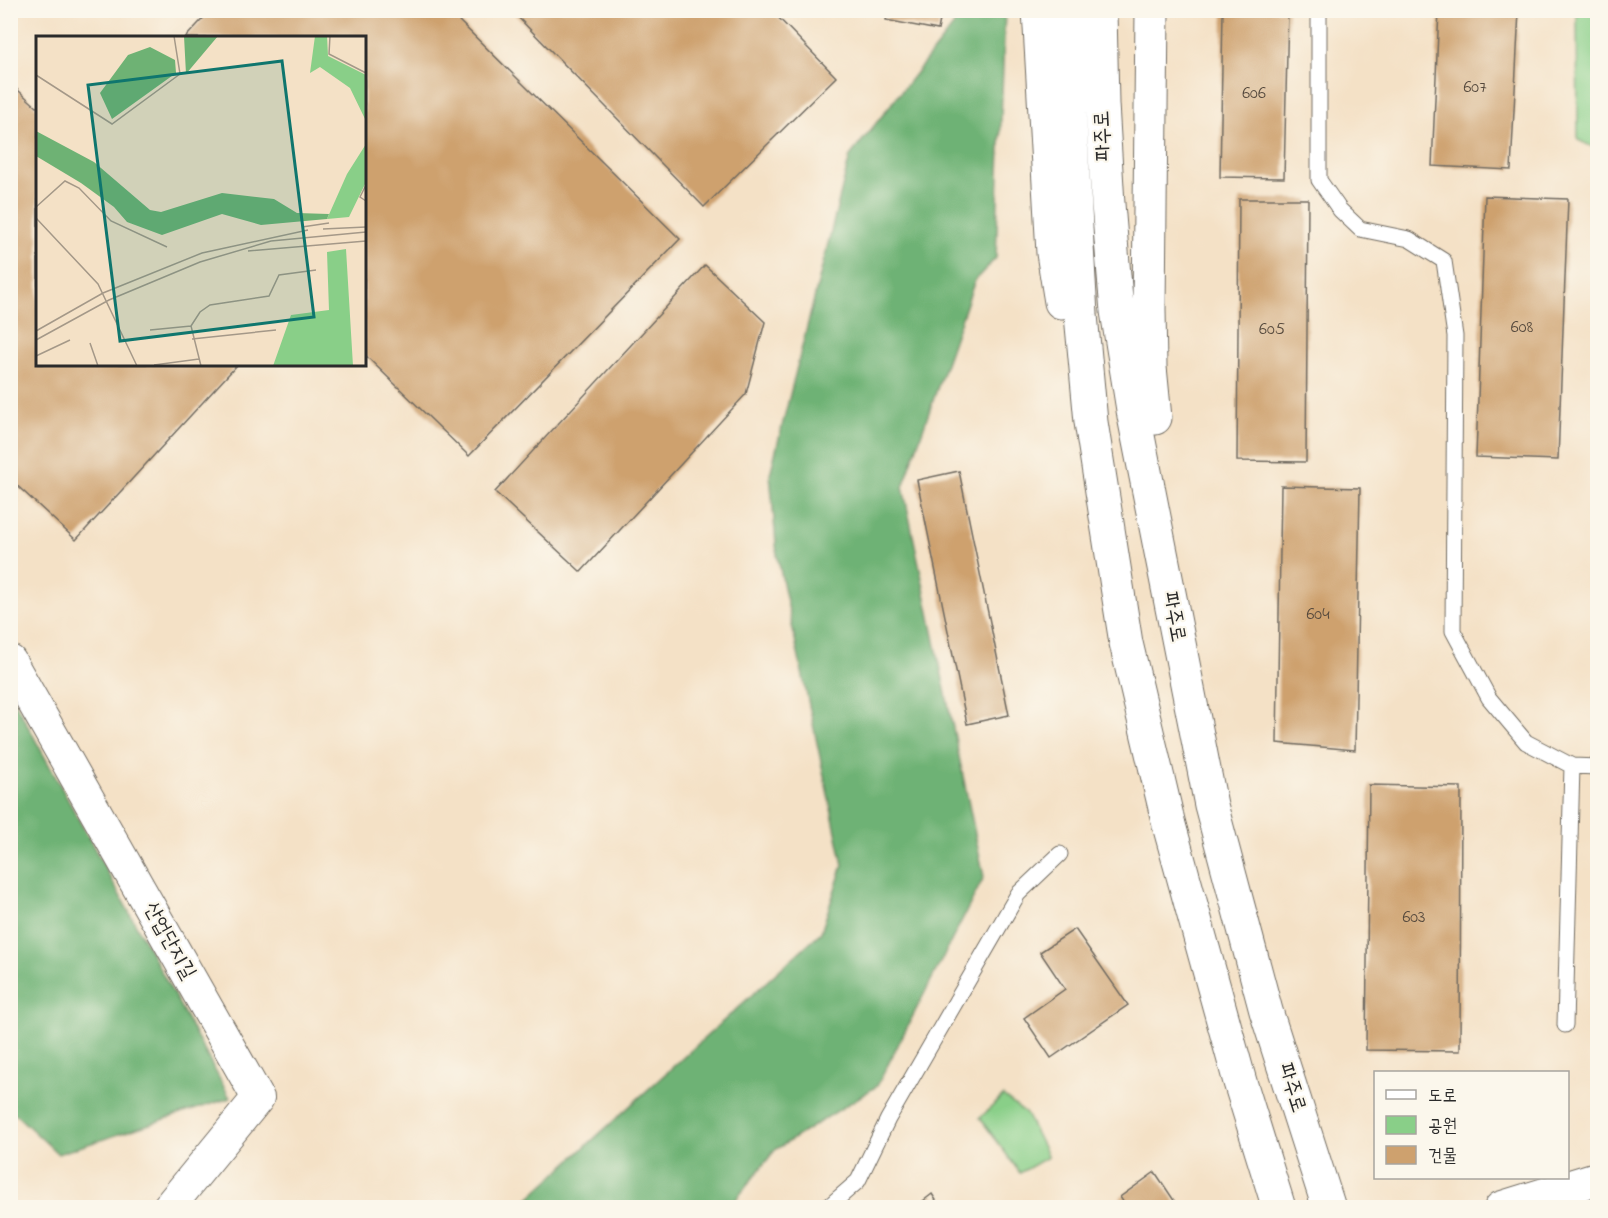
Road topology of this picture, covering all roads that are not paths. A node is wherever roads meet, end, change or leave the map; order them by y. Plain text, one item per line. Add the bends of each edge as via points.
1 (1039, 10) edge
2 (1067, 10) edge
3 (1100, 10) edge
4 (1152, 10) edge
5 (1319, 10) edge
6 (1126, 643) junction
7 (10, 661) edge
8 (1181, 661) junction
9 (1572, 766) junction
10 (1598, 767) edge
11 (1060, 854) dead end
12 (1565, 1025) dead end
13 (1598, 1178) edge
14 (168, 1208) edge
15 (827, 1208) edge
16 (1279, 1208) edge
17 (1329, 1208) edge
18 (1501, 1208) edge

1 - 6 main road via 1053,253 1096,546
2 - 6 main road, 파주로 via 1081,315 1091,422
3 - 8 main road, 파주로 via 1102,104 1117,311
4 - 8 main road via 1150,367 1168,505
5 - 9 lane via 1319,180 1340,210 1360,229 1409,239 1444,261 1455,336 1454,631 1489,698 1526,742
6 - 16 main road, 파주로 via 1172,836
7 - 14 street, 산업단지길 via 258,1098
8 - 17 main road, 파주로 via 1211,805 1266,1011
9 - 10 lane
9 - 12 lane
11 - 15 lane via 1018,894 888,1119 858,1181
13 - 18 main road

